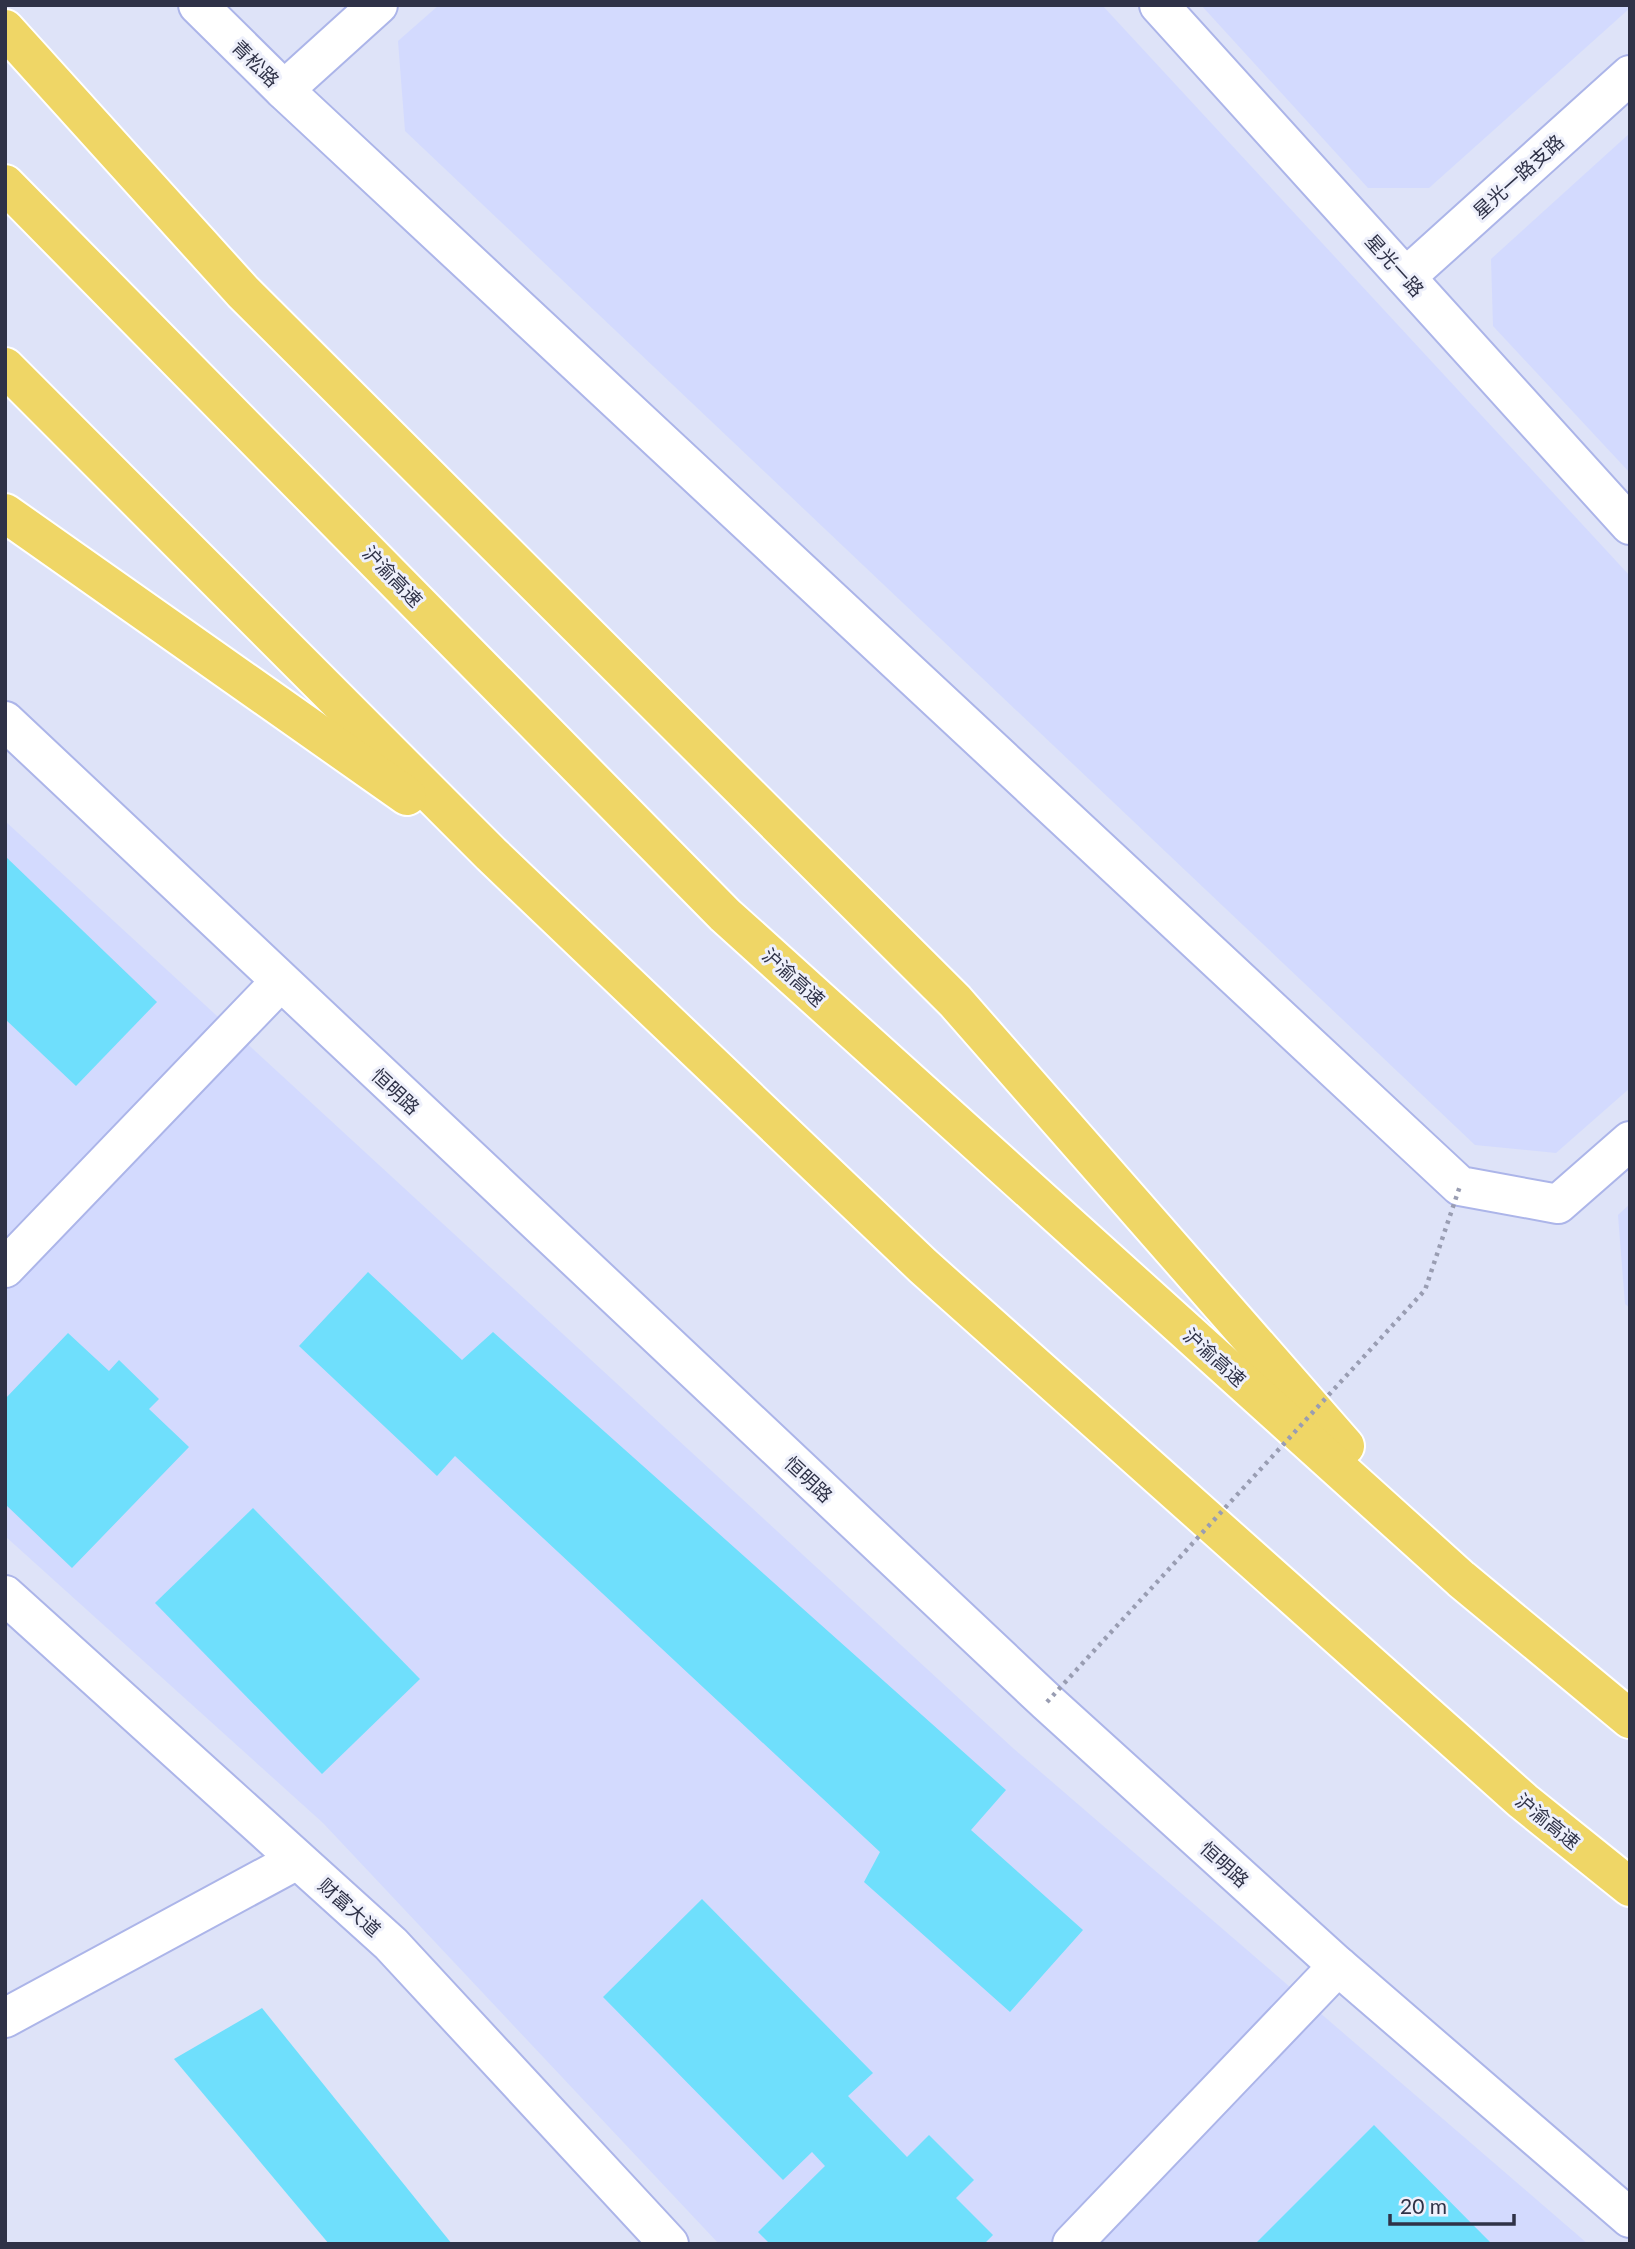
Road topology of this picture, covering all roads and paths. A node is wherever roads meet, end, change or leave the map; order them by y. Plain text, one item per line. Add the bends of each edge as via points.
1 (198, 5) edge
2 (378, 5) edge
3 (1159, 5) edge
4 (5, 29) edge
5 (1630, 75) edge
6 (284, 90) junction
7 (5, 184) edge
8 (1406, 277) junction
9 (5, 367) edge
10 (5, 513) edge
11 (1630, 525) edge
12 (5, 721) edge
13 (491, 854) junction
14 (280, 982) junction
15 (1630, 1141) edge
16 (1460, 1186) junction
17 (5, 1268) edge
18 (1461, 1579) junction
19 (5, 1595) edge
20 (1047, 1702) junction
21 (1630, 1719) edge
22 (297, 1860) junction
23 (1630, 1887) edge
24 (1338, 1966) junction
25 (5, 2018) edge
26 (1630, 2218) edge
27 (669, 2244) edge
28 (1072, 2244) edge

1 - 6 street, 青松路
2 - 6 street, 青松路
3 - 8 street, 星光一路
4 - 18 highway via 243,292 955,1001
5 - 8 street, 星光一路支路
6 - 16 street
7 - 18 highway, 沪渝高速 via 725,915
8 - 11 street, 星光一路
9 - 13 highway, 沪渝高速
10 - 13 highway
12 - 14 street, 恒明路
13 - 23 highway, 沪渝高速 via 923,1266 1523,1801
14 - 17 street
14 - 20 street, 恒明路
15 - 16 street via 1558,1205
16 - 20 path, bridge via 1425,1290
18 - 21 highway, 沪渝高速
19 - 22 street, 财富大道
20 - 24 street, 恒明路
22 - 25 street
22 - 27 street, 财富大道 via 391,1944
24 - 26 street, 恒明路
24 - 28 street

